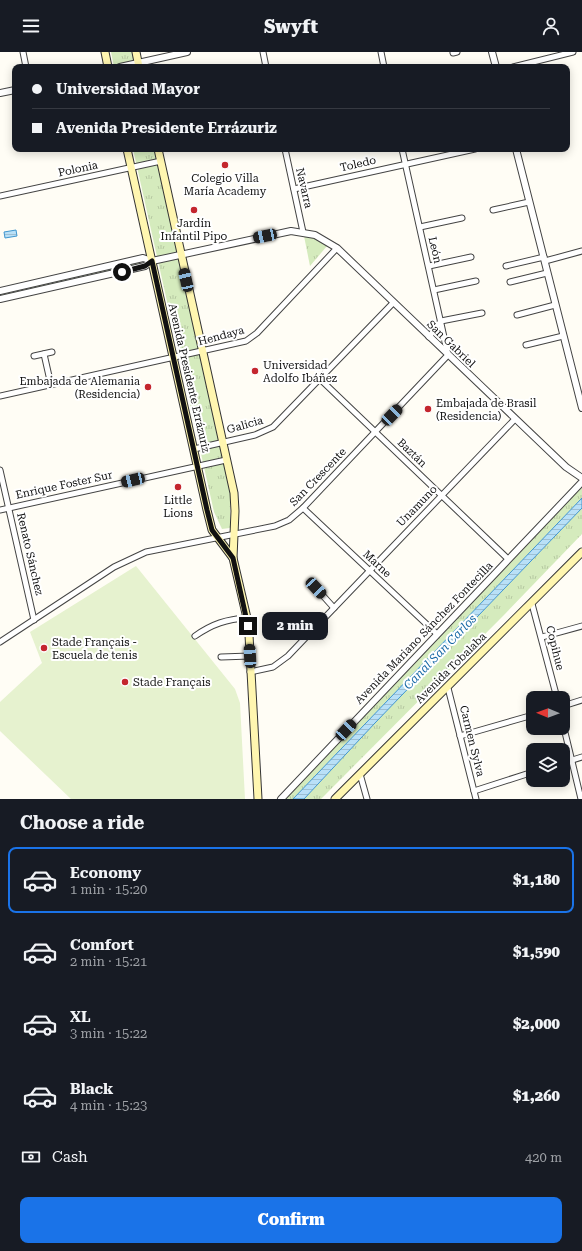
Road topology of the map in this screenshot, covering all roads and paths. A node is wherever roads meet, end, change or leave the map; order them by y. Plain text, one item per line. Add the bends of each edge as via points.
1 (23, 52) edge
2 (105, 52) edge
3 (136, 52) edge
4 (187, 52) edge
5 (263, 52) edge
6 (381, 52) edge
7 (492, 52) edge
8 (572, 52) edge
9 (25, 64) edge
10 (107, 64) edge
11 (139, 64) edge
12 (143, 64) edge
13 (265, 64) edge
14 (383, 64) edge
15 (495, 64) edge
16 (524, 64) edge
17 (12, 91) edge
18 (0, 93) edge
19 (128, 152) edge
20 (158, 152) edge
21 (286, 152) edge
22 (403, 152) edge
23 (461, 152) edge
24 (517, 152) edge
25 (160, 161) junction
26 (406, 164) junction
27 (131, 168) junction
28 (294, 189) junction
29 (0, 196) edge
30 (529, 202) junction
31 (493, 210) dead end
32 (462, 218) dead end
33 (420, 227) junction
34 (304, 232) junction
35 (337, 248) junction
36 (582, 251) edge
37 (180, 254) junction
38 (471, 257) dead end
39 (544, 259) junction
40 (152, 261) junction
41 (429, 266) junction
42 (506, 266) dead end
43 (547, 273) junction
44 (476, 281) dead end
45 (510, 282) dead end
46 (434, 290) junction
47 (0, 291) edge
48 (0, 299) edge
49 (393, 303) junction
50 (555, 305) junction
51 (482, 313) dead end
52 (517, 315) dead end
53 (441, 321) junction
54 (564, 336) junction
55 (429, 337) junction
56 (526, 345) dead end
57 (202, 351) junction
58 (52, 352) dead end
59 (44, 354) junction
60 (448, 355) junction
61 (34, 356) dead end
62 (173, 358) junction
63 (320, 379) junction
64 (51, 385) junction
65 (0, 396) edge
66 (582, 408) edge
67 (515, 419) junction
68 (376, 432) junction
69 (222, 442) junction
70 (194, 448) junction
71 (226, 460) junction
72 (198, 466) junction
73 (0, 470) edge
74 (582, 478) edge
75 (582, 482) edge
76 (442, 495) junction
77 (9, 508) junction
78 (303, 508) junction
79 (0, 510) edge
80 (235, 534) junction
81 (218, 538) junction
82 (582, 552) edge
83 (233, 558) junction
84 (508, 559) junction
85 (370, 571) junction
86 (316, 588) dead end
87 (532, 604) junction
88 (334, 608) junction
89 (247, 618) junction
90 (34, 620) junction
91 (582, 626) edge
92 (437, 634) junction
93 (195, 636) dead end
94 (542, 637) junction
95 (0, 642) edge
96 (250, 656) junction
97 (221, 657) dead end
98 (250, 672) junction
99 (448, 688) junction
100 (554, 691) edge
101 (582, 700) edge
102 (570, 704) edge
103 (526, 717) edge
104 (566, 735) edge
105 (460, 736) junction
106 (582, 757) edge
107 (572, 760) junction
108 (360, 774) junction
109 (526, 774) edge
110 (474, 791) junction
111 (258, 799) edge
112 (281, 799) edge
113 (336, 799) edge
114 (367, 799) edge
115 (476, 799) edge
116 (582, 799) edge

1 - 9 street
2 - 10 main road
3 - 11 main road
4 - 12 street
5 - 13 street
6 - 14 street
7 - 15 street
8 - 16 street
17 - 18 street
19 - 27 main road, Avenida Presidente Errázuriz
20 - 25 main road, Avenida Presidente Errázuriz
21 - 28 street, Navarra
22 - 26 street, León
23 - 26 street, Toledo
24 - 30 street
25 - 27 street, Polonia
25 - 37 main road, Avenida Presidente Errázuriz
26 - 28 street, Toledo
26 - 33 street, León
27 - 29 street, Polonia
27 - 40 main road, Avenida Presidente Errázuriz
28 - 34 street, Navarra
30 - 31 street
30 - 39 street
32 - 33 street
33 - 41 street, León
34 - 35 street, San Gabriel via 320,237
34 - 37 street via 285,232
35 - 49 street, San Gabriel
35 - 57 street, Hendaya via 252,337 239,343
36 - 39 street
37 - 40 street
37 - 57 main road, Avenida Presidente Errázuriz
38 - 41 street
39 - 42 street
39 - 43 street
40 - 47 street via 143,258
40 - 48 street via 145,266
40 - 62 main road, Avenida Presidente Errázuriz
41 - 46 street, León
43 - 45 street
43 - 50 street
44 - 46 street
46 - 53 street, León
49 - 55 street, San Gabriel
49 - 63 street, Galicia
50 - 52 street
50 - 54 street
51 - 53 street
53 - 55 street
53 - 60 street, León
54 - 56 street
54 - 66 street
55 - 60 street, San Gabriel
57 - 62 street, Hendaya
57 - 69 main road, Avenida Presidente Errázuriz
58 - 59 street
59 - 61 street
59 - 64 street
60 - 67 street, San Gabriel
60 - 68 street, San Crescente
62 - 64 street, Hendaya
62 - 70 main road, Avenida Presidente Errázuriz
63 - 68 street, Baztán
63 - 69 street, Galicia via 273,427 261,433
64 - 65 street, Hendaya
67 - 74 street, San Gabriel via 566,467
67 - 76 street, Unamuno
68 - 76 street, Baztán
68 - 78 street, San Crescente
69 - 70 street, Galicia
69 - 71 main road, Avenida Presidente Errázuriz
70 - 72 main road, Avenida Presidente Errázuriz
71 - 72 street, Enrique Foster Sur
71 - 80 main road, Avenida Presidente Errázuriz via 234,493
72 - 77 street, Enrique Foster Sur
72 - 81 main road, Avenida Presidente Errázuriz via 212,530
73 - 77 street, Renato Sánchez
75 - 84 street, Avenida Mariano Sánchez Fontecilla
76 - 84 street, Baztán
76 - 85 street, Unamuno
77 - 79 street, Enrique Foster Sur
77 - 90 street, Renato Sánchez
78 - 80 street, San Crescente via 282,523
78 - 85 street, Marne
80 - 81 street, San Crescente
80 - 83 main road, Avenida Presidente Errázuriz
81 - 83 main road, Avenida Presidente Errázuriz
81 - 90 street, San Crescente via 146,552 114,567
82 - 87 main road, Avenida Tobalaba
83 - 89 main road, Avenida Presidente Errázuriz
84 - 92 street, Avenida Mariano Sánchez Fontecilla
85 - 88 street, Unamuno
85 - 92 street, Marne
86 - 88 street
87 - 94 street, Copihue
87 - 99 main road, Avenida Tobalaba
88 - 98 street, Unamuno via 284,660 266,669
89 - 93 street via 229,619 210,626
89 - 96 main road, Avenida Presidente Errázuriz
90 - 95 street, San Crescente
91 - 94 street
92 - 112 street, Avenida Mariano Sánchez Fontecilla
94 - 100 street, Copihue
96 - 97 street
96 - 98 main road, Avenida Presidente Errázuriz
98 - 111 main road, Avenida Presidente Errázuriz
99 - 105 street, Carmen Sylva
99 - 108 main road, Avenida Tobalaba
101 - 102 street
103 - 105 street
104 - 107 street
105 - 110 street, Carmen Sylva
106 - 107 street
107 - 116 street
108 - 113 main road, Avenida Tobalaba
108 - 114 street
109 - 110 street
110 - 115 street, Carmen Sylva

